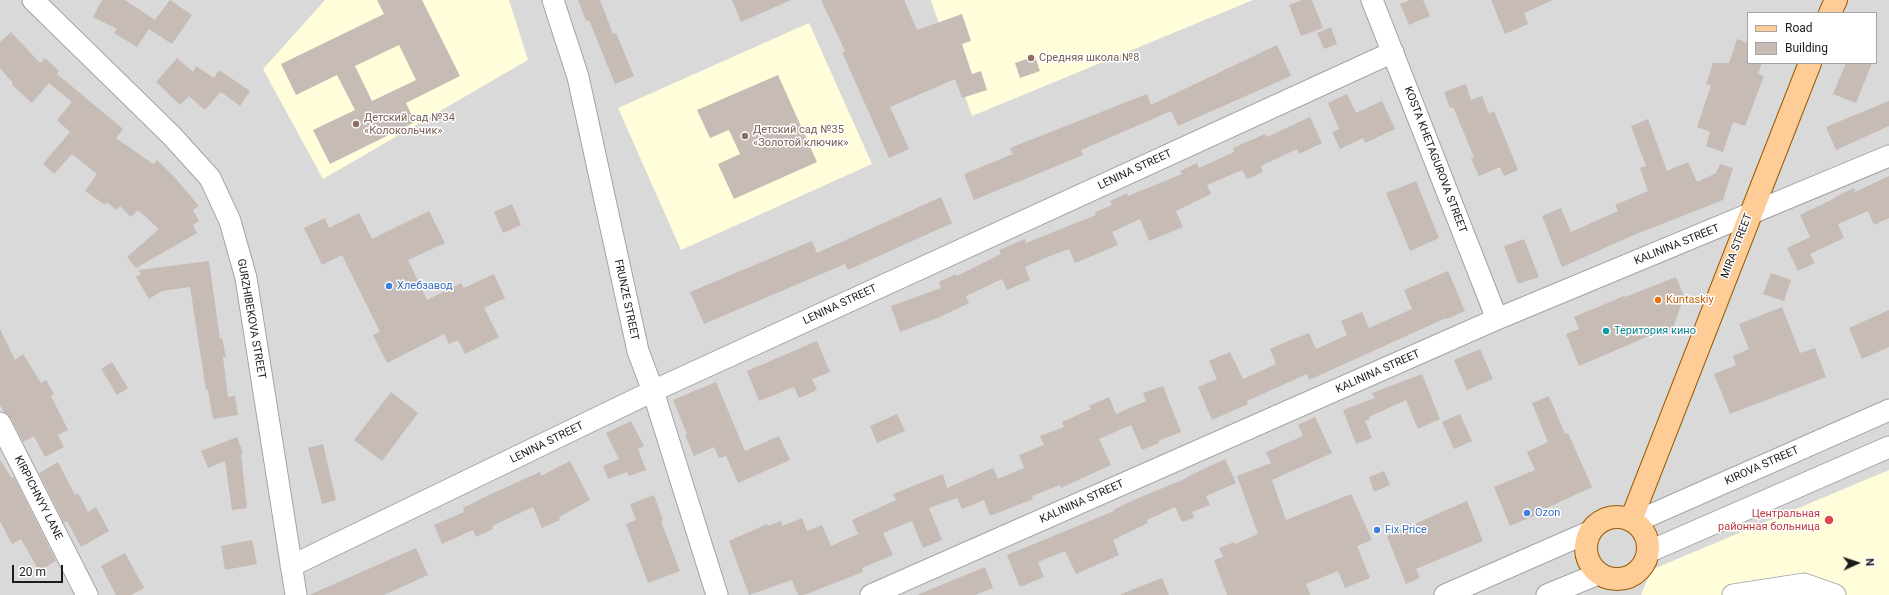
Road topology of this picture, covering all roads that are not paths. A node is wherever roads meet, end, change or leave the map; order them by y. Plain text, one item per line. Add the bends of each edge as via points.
1 (33, 0) edge
2 (553, 0) edge
3 (1372, 0) edge
4 (1836, 0) edge
5 (1830, 12) edge
6 (1393, 52) junction
7 (1810, 64) edge
8 (1889, 156) edge
9 (1750, 215) junction
10 (1498, 319) junction
11 (652, 391) junction
12 (1889, 410) edge
13 (0, 423) edge
14 (1889, 447) edge
15 (1633, 521) junction
16 (1589, 532) junction
17 (1648, 552) junction
18 (291, 566) junction
19 (1605, 583) edge
20 (1811, 591) edge
21 (87, 595) edge
22 (296, 595) edge
23 (717, 595) edge
24 (871, 595) edge
25 (1445, 595) edge
26 (1547, 595) edge
27 (1733, 595) edge
28 (1835, 595) edge

1 - 18 street, GURZHIBEKOVA STREET via 172,136 210,178 230,221 246,278
2 - 11 street, FRUNZE STREET via 578,77 638,351
3 - 6 street, KOSTA KHETAGUROVA STREET
4 - 5 main road
6 - 10 street, KOSTA KHETAGUROVA STREET
6 - 11 street, LENINA STREET
7 - 9 main road, MIRA STREET
8 - 9 street, KALININA STREET
9 - 10 street, KALININA STREET
9 - 15 main road, MIRA STREET
10 - 24 street, KALININA STREET
11 - 18 street, LENINA STREET
11 - 23 street, FRUNZE STREET
12 - 15 street, KIROVA STREET
13 - 21 street, KIRPICHNYY LANE
14 - 17 street
15 - 16 main road via 1619,517 1608,518 1597,523
15 - 17 main road via 1642,530
16 - 19 main road via 1585,543 1586,554 1590,565
16 - 25 street
17 - 19 main road via 1644,564 1636,573 1624,579
18 - 22 street, GURZHIBEKOVA STREET
19 - 26 street
20 - 27 street via 1804,584
20 - 28 street

